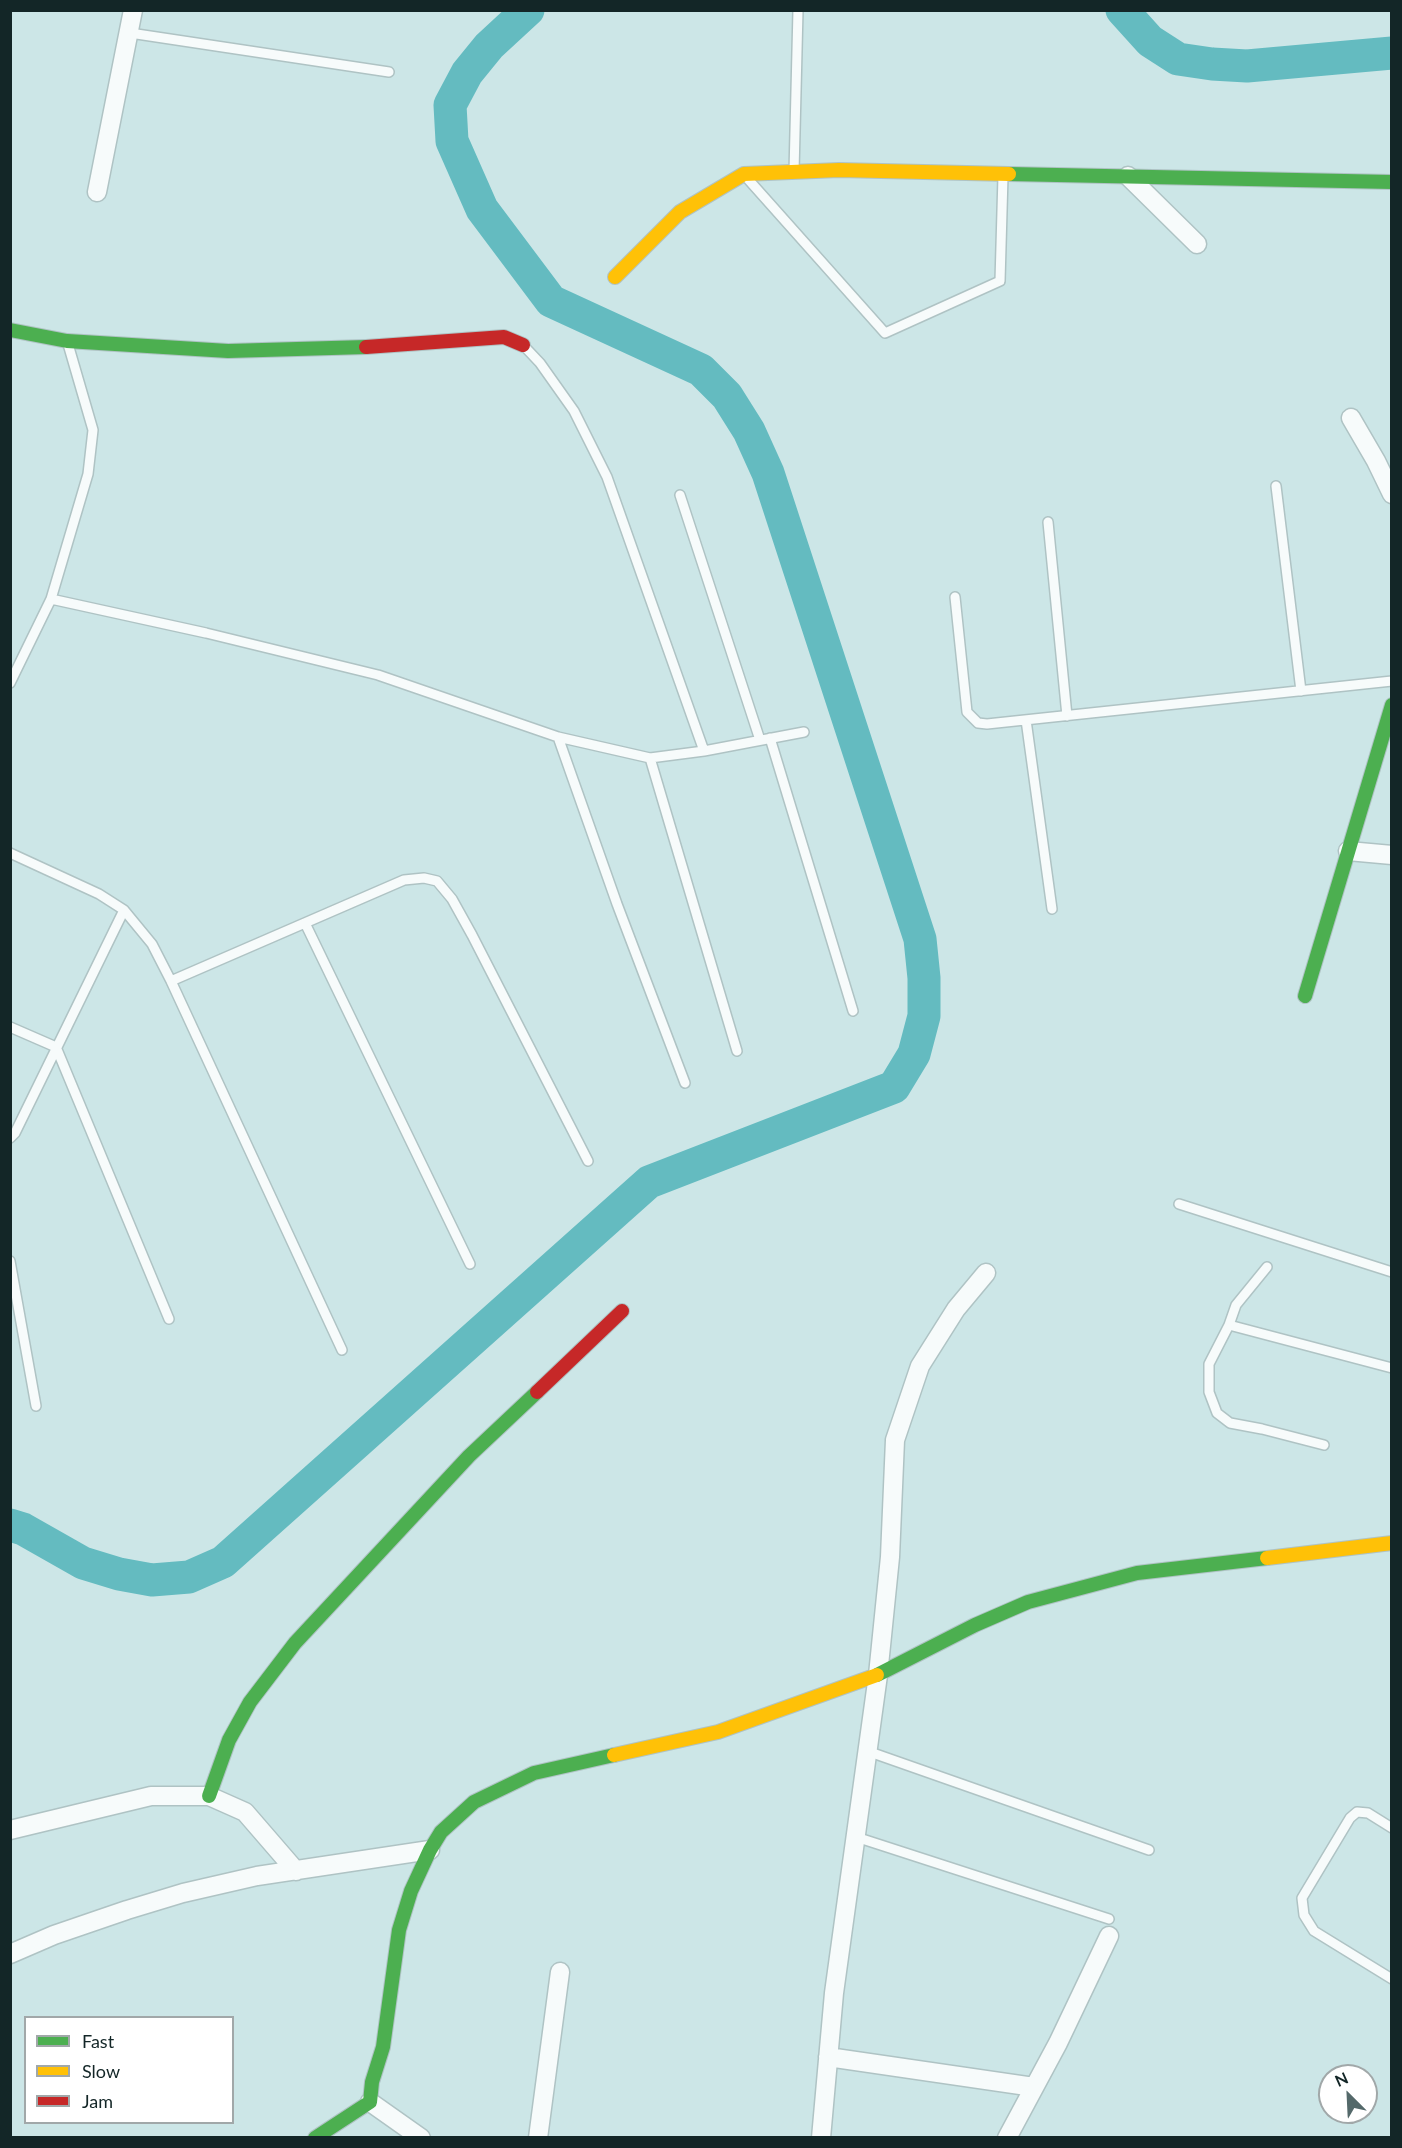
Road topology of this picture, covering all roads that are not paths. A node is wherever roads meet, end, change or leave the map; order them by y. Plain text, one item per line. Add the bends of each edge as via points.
1 (133, 10) edge
2 (798, 10) edge
3 (130, 33) junction
4 (389, 72) dead end
5 (794, 172) junction
6 (1003, 173) junction
7 (744, 174) junction
8 (1128, 176) junction
9 (1392, 182) edge
10 (97, 192) dead end
11 (1197, 244) dead end
12 (615, 277) dead end
13 (10, 330) edge
14 (67, 341) junction
15 (523, 345) joint
16 (1352, 418) dead end
17 (1276, 486) dead end
18 (1392, 494) edge
19 (680, 495) dead end
20 (1048, 522) dead end
21 (955, 597) dead end
22 (51, 599) junction
23 (1392, 681) edge
24 (10, 683) edge
25 (1301, 691) junction
26 (1392, 705) edge
27 (1067, 716) junction
28 (1026, 720) junction
29 (804, 732) dead end
30 (558, 737) junction
31 (765, 739) junction
32 (704, 750) junction
33 (650, 758) junction
34 (1348, 851) junction
35 (10, 853) edge
36 (1392, 855) edge
37 (1052, 909) dead end
38 (124, 910) junction
39 (305, 923) junction
40 (171, 981) junction
41 (1305, 996) dead end
42 (853, 1011) dead end
43 (10, 1027) edge
44 (56, 1047) junction
45 (737, 1051) dead end
46 (685, 1083) dead end
47 (10, 1138) edge
48 (588, 1161) dead end
49 (1179, 1204) dead end
50 (10, 1261) edge
51 (470, 1264) dead end
52 (1267, 1267) dead end
53 (1392, 1272) edge
54 (986, 1273) dead end
55 (622, 1311) dead end
56 (169, 1319) dead end
57 (1229, 1325) junction
58 (342, 1350) dead end
59 (1392, 1368) edge
60 (36, 1406) dead end
61 (1324, 1445) dead end
62 (1389, 1547) edge
63 (878, 1675) junction
64 (867, 1751) junction
65 (209, 1796) junction
66 (1392, 1828) edge
67 (10, 1830) edge
68 (856, 1837) junction
69 (430, 1850) junction
70 (1149, 1850) dead end
71 (297, 1871) junction
72 (1109, 1928) joint
73 (10, 1954) edge
74 (560, 1972) dead end
75 (1392, 1979) edge
76 (828, 2057) junction
77 (1034, 2087) junction
78 (370, 2102) junction
79 (315, 2138) edge
80 (421, 2138) edge
81 (538, 2138) edge
82 (821, 2138) edge
83 (1007, 2138) edge

1 - 3 street
2 - 5 lane
3 - 4 lane
3 - 10 street
5 - 6 street
5 - 7 street
6 - 7 lane via 1000,280 885,333
6 - 8 street
7 - 12 street via 680,212
8 - 9 street
8 - 11 street
13 - 14 street
14 - 15 street via 228,351 399,346 504,337
14 - 22 lane via 93,430 88,474
15 - 32 lane via 574,411 607,477
16 - 18 street
17 - 25 lane
19 - 31 lane
20 - 27 lane
21 - 28 lane via 967,712 978,723
22 - 24 lane
22 - 30 lane via 378,675
23 - 25 lane
25 - 27 lane
26 - 34 street
27 - 28 lane
28 - 37 lane
29 - 31 lane
30 - 33 lane
30 - 46 lane
31 - 32 lane
31 - 42 lane
32 - 33 lane
33 - 45 lane
34 - 36 street
34 - 41 street
35 - 38 lane via 99,894
38 - 40 lane via 152,944
38 - 44 lane
39 - 40 lane
39 - 48 lane via 404,880 436,881 452,899 472,935
39 - 51 lane
40 - 58 lane
43 - 44 lane
44 - 47 lane
44 - 56 lane
49 - 53 lane
50 - 60 lane
52 - 57 lane via 1236,1305
54 - 63 street via 956,1309 920,1366 895,1440 890,1557
55 - 65 street via 469,1456 295,1643 234,1730
57 - 59 lane
57 - 61 lane via 1209,1364 1209,1392 1217,1413 1230,1423
62 - 63 street via 1307,1552 1137,1573 1028,1602
63 - 64 street
63 - 69 street via 718,1732 534,1773 474,1802 441,1832
64 - 68 street
64 - 70 lane
65 - 67 street via 151,1796
65 - 71 street via 245,1812
66 - 75 lane via 1368,1813 1357,1812 1302,1898 1304,1915 1314,1931
68 - 72 lane
68 - 76 street
69 - 71 street
69 - 78 street via 399,1930 383,2048
71 - 73 street via 183,1893
72 - 77 street
74 - 81 street
76 - 77 street
76 - 82 street
77 - 83 street
78 - 79 street
78 - 80 street

